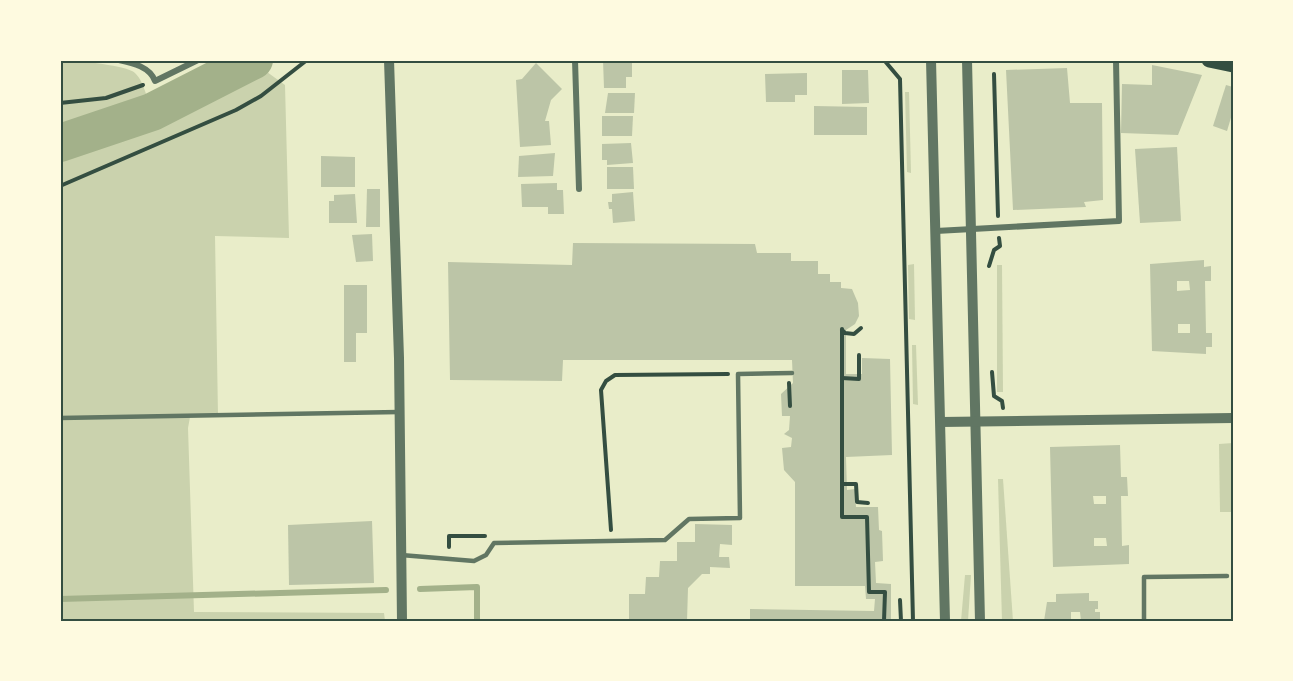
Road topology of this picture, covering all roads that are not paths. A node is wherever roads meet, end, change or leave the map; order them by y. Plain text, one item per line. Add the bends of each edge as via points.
1 (119, 60) edge
2 (198, 60) edge
3 (389, 60) edge
4 (575, 60) edge
5 (931, 60) edge
6 (967, 60) edge
7 (1116, 60) edge
8 (1209, 60) edge
9 (1233, 65) edge
10 (579, 189) dead end
11 (972, 229) junction
12 (936, 231) junction
13 (792, 373) dead end
14 (399, 412) junction
15 (60, 418) edge
16 (1233, 418) edge
17 (941, 422) junction
18 (977, 422) junction
19 (401, 555) junction
20 (1227, 576) dead end
21 (402, 621) edge
22 (945, 621) edge
23 (980, 621) edge
24 (1144, 621) edge

1 - 2 street via 143,67 156,81
3 - 14 street
4 - 10 street
5 - 12 street
6 - 11 street
7 - 11 street via 1119,221
8 - 9 main road
11 - 12 street
11 - 18 street
12 - 17 street
13 - 19 lane via 738,374 740,518 688,519 665,540 494,543 486,555 474,561
14 - 15 lane
14 - 19 street
16 - 18 street
17 - 18 street
17 - 22 street
18 - 23 street
19 - 21 street
20 - 24 lane via 1143,577

